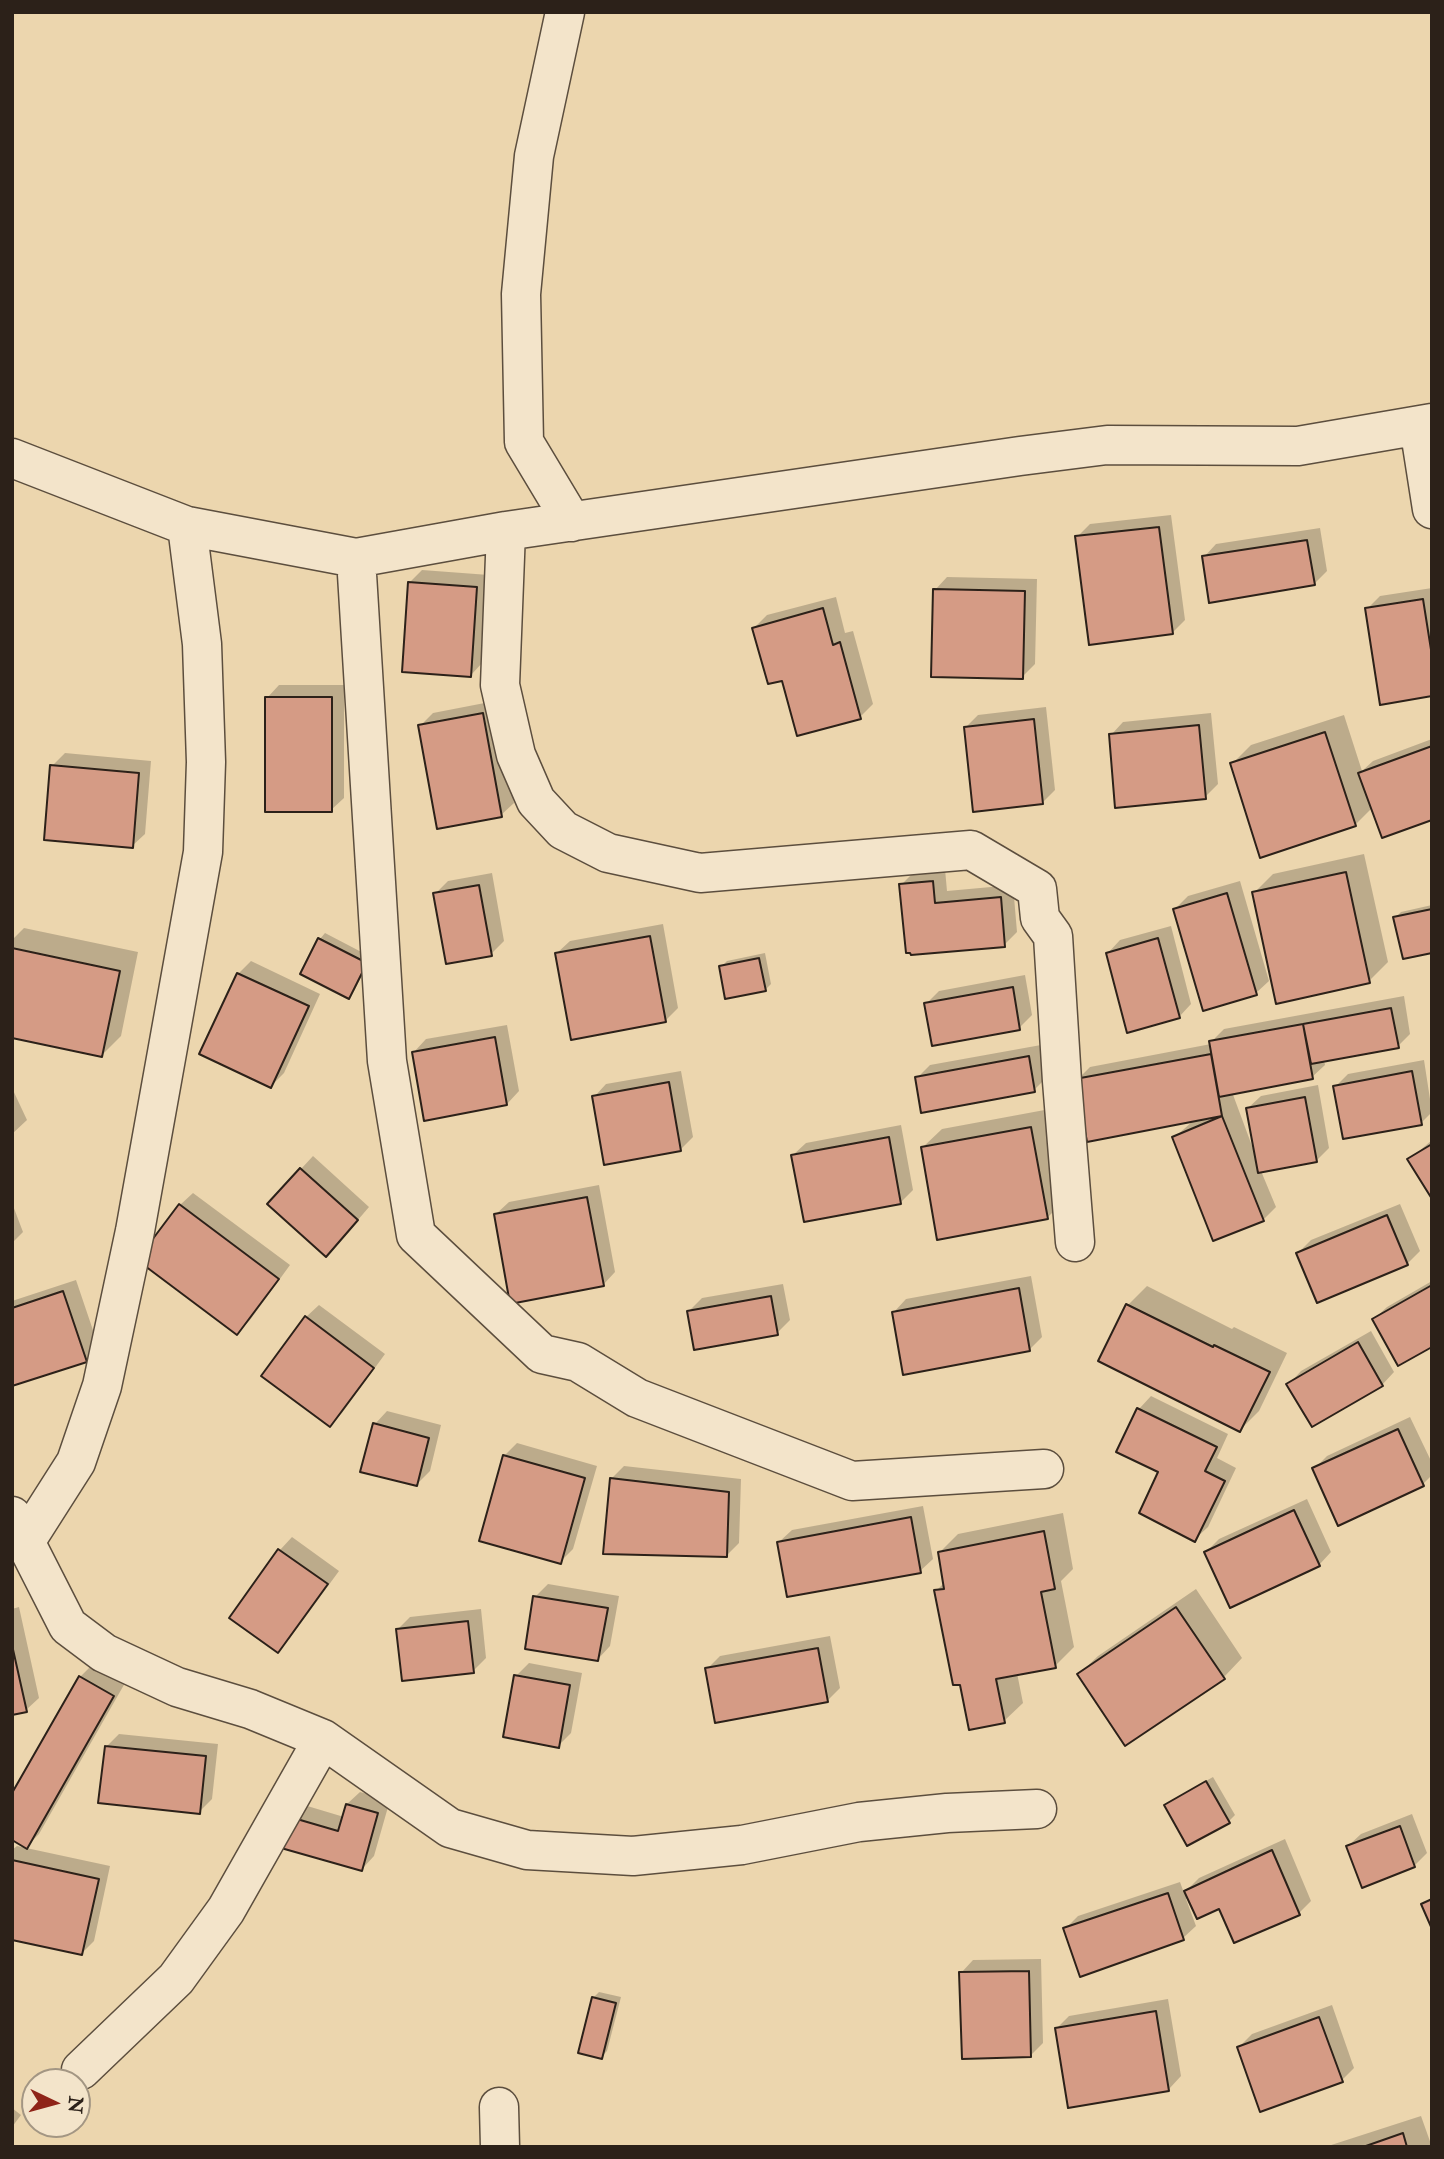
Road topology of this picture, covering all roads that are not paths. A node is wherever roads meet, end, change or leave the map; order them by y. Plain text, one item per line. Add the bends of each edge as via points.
1 (565, 12) edge
2 (1426, 424) edge
3 (12, 458) edge
4 (1432, 509) edge
5 (572, 522) junction
6 (187, 526) junction
7 (506, 531) junction
8 (356, 558) junction
9 (1075, 1242) dead end
10 (1044, 1469) dead end
11 (19, 1529) edge
12 (323, 1739) junction
13 (1037, 1810) dead end
14 (83, 2068) edge
15 (499, 2107) dead end
16 (500, 2147) edge

1 - 5 street via 534,156 521,294 524,442
2 - 4 street
2 - 5 street via 1298,446 1107,445
3 - 6 street
5 - 7 street
6 - 8 street
6 - 11 street via 202,644 203,852 135,1231 102,1386 76,1462
7 - 8 street
7 - 9 street via 500,685 516,755 536,801 563,830 608,853 700,873 971,850 1037,889 1040,918 1053,936
8 - 10 street via 387,1061 416,1235 542,1354 578,1362 637,1398 852,1481
11 - 12 street via 68,1626 104,1653 177,1688 250,1709
12 - 13 street via 450,1828 527,1850 633,1856 742,1845 859,1822
12 - 14 street via 226,1910 184,1969
15 - 16 street

